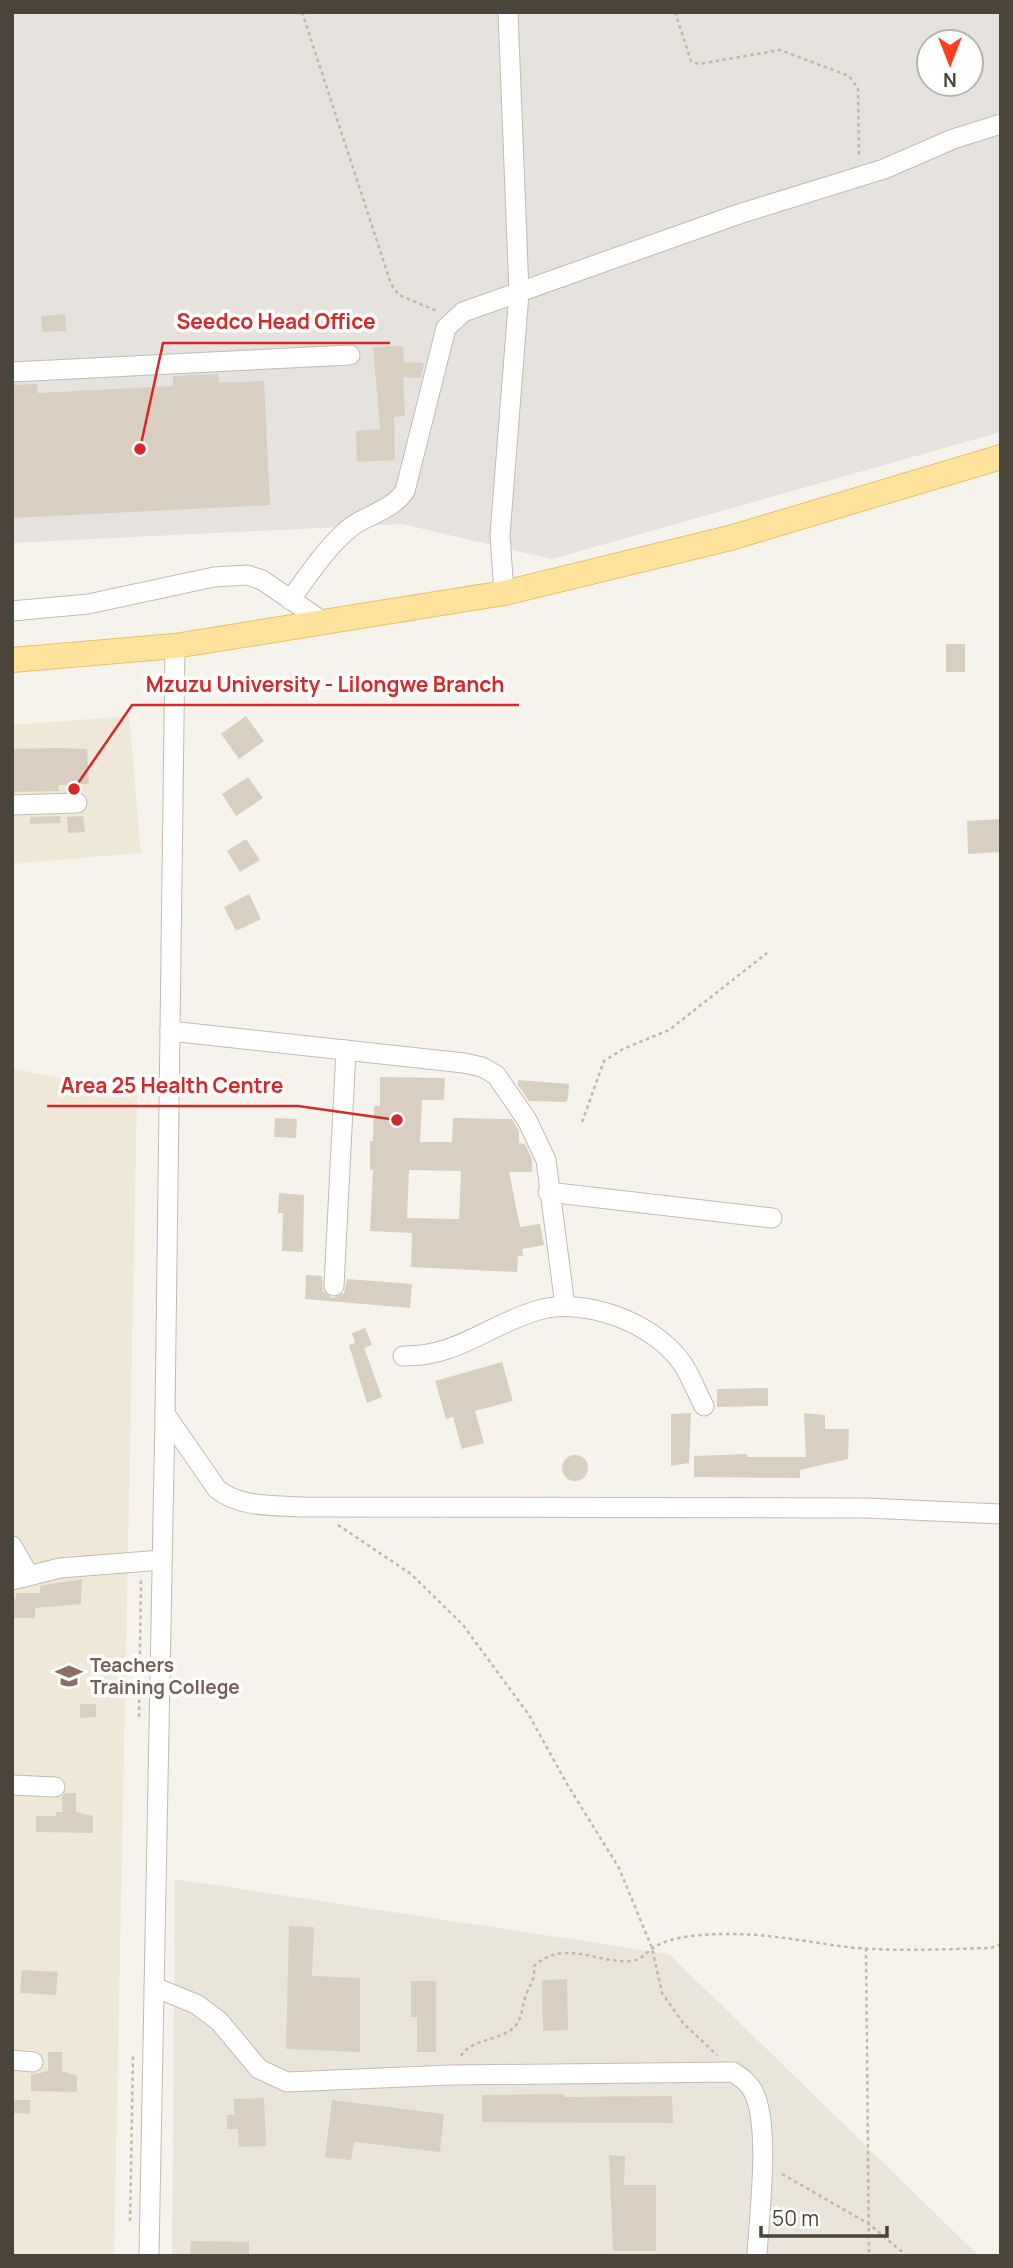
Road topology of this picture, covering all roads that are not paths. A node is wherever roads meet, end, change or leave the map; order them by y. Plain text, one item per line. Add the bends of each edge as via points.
1 (508, 12) edge
2 (1001, 124) edge
3 (519, 293) junction
4 (350, 355) dead end
5 (12, 372) edge
6 (1001, 457) edge
7 (504, 593) junction
8 (290, 600) junction
9 (12, 611) edge
10 (325, 623) junction
11 (175, 646) junction
12 (12, 660) edge
13 (77, 803) dead end
14 (12, 805) edge
15 (170, 1031) junction
16 (346, 1050) junction
17 (548, 1192) junction
18 (772, 1218) dead end
19 (334, 1286) dead end
20 (565, 1306) junction
21 (404, 1356) dead end
22 (704, 1406) dead end
23 (165, 1414) junction
24 (1001, 1514) edge
25 (12, 1546) edge
26 (162, 1560) junction
27 (20, 1577) edge
28 (12, 1785) edge
29 (55, 1787) dead end
30 (154, 1987) junction
31 (12, 2060) edge
32 (33, 2062) dead end
33 (149, 2256) edge
34 (757, 2256) edge

1 - 3 street
2 - 3 street via 861,177 739,214
3 - 7 street via 500,534
3 - 8 street via 453,318 446,328 405,491 390,507 349,529
4 - 5 street
6 - 7 main road via 730,538
7 - 10 main road
8 - 9 street via 262,580 233,574 88,604
8 - 10 street
10 - 11 main road
11 - 12 main road
11 - 15 street
13 - 14 street
15 - 16 street
15 - 23 street
16 - 17 street via 464,1063 482,1066 496,1075 527,1120 546,1160
16 - 19 street
17 - 18 street
17 - 20 street
20 - 21 street via 538,1310 448,1351
20 - 22 street via 612,1315 653,1335 681,1363
23 - 24 street via 217,1489 238,1501 303,1507 851,1508
23 - 26 street
25 - 27 street
26 - 27 street
26 - 30 street
28 - 29 street
30 - 33 street
30 - 34 street via 204,2010 259,2069 287,2082 733,2072 752,2089 759,2112
31 - 32 street

